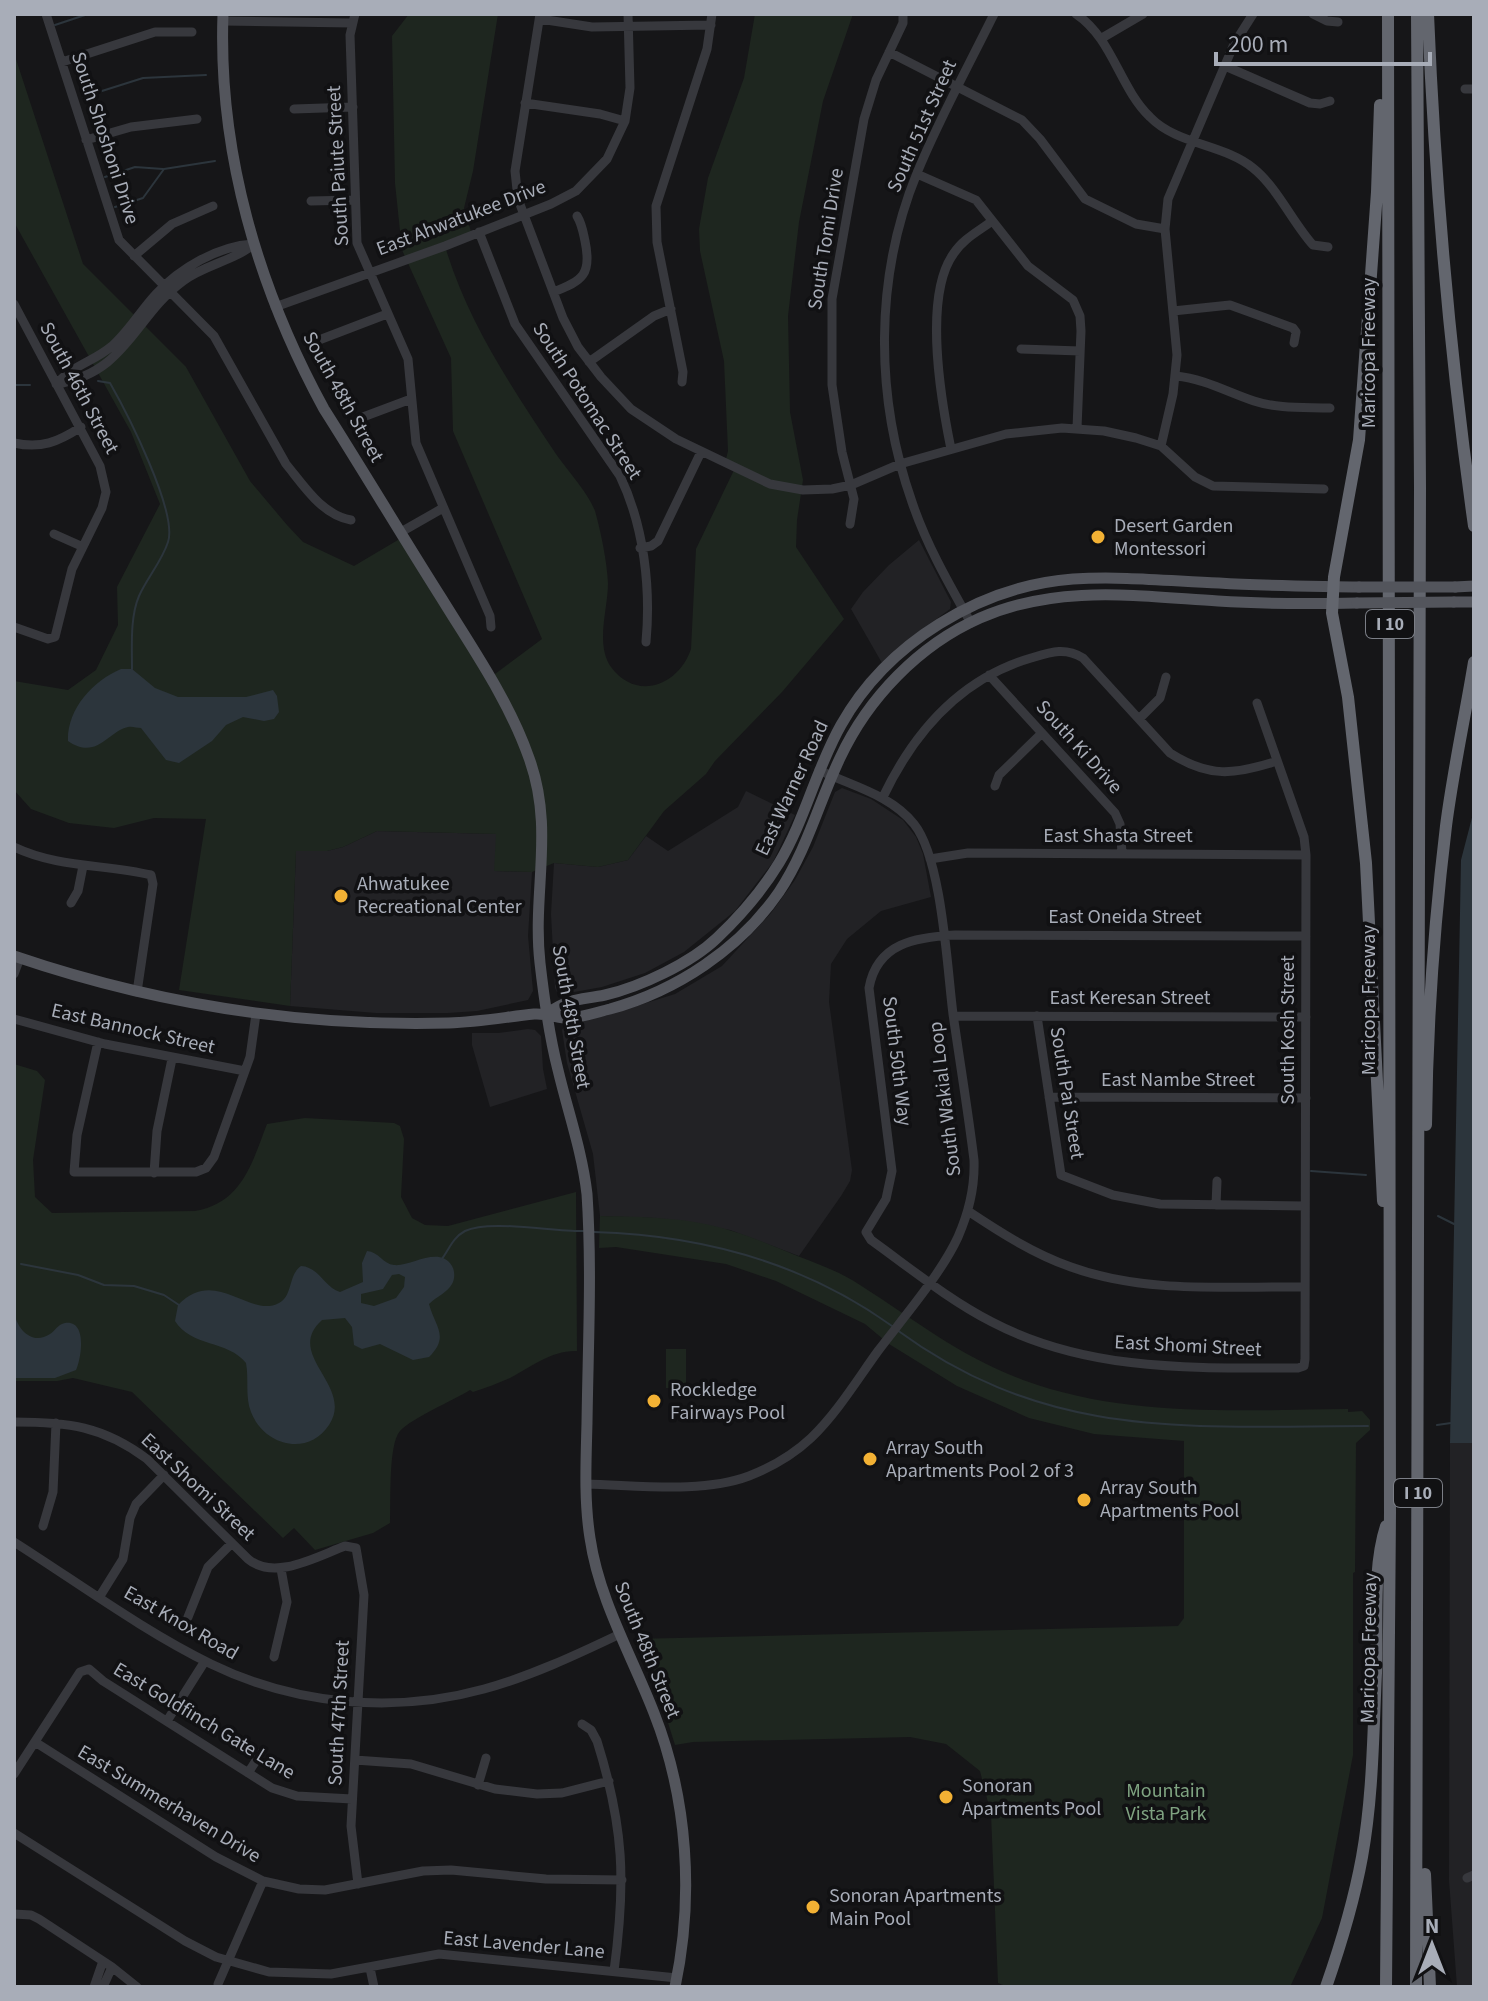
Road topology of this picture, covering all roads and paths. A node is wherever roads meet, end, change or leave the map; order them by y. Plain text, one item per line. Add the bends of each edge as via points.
1 (46, 14) edge
2 (628, 14) edge
3 (903, 14) edge
4 (994, 14) edge
5 (1076, 14) edge
6 (1143, 14) edge
7 (1253, 14) edge
8 (1313, 14) edge
9 (1380, 14) edge
10 (1388, 14) edge
11 (1417, 14) edge
12 (1428, 14) edge
13 (540, 16) edge
14 (223, 18) edge
15 (281, 18) edge
16 (354, 18) edge
17 (712, 20) edge
18 (1338, 22) dead end
19 (628, 26) junction
20 (192, 32) dead end
21 (1102, 38) junction
22 (889, 52) junction
23 (62, 62) junction
24 (1225, 66) junction
25 (958, 86) junction
26 (1330, 101) dead end
27 (525, 103) junction
28 (353, 107) junction
29 (294, 109) dead end
30 (197, 119) dead end
31 (625, 121) junction
32 (86, 140) junction
33 (1192, 140) junction
34 (917, 174) junction
35 (354, 200) junction
36 (311, 201) dead end
37 (213, 206) dead end
38 (524, 214) junction
39 (577, 216) dead end
40 (992, 221) junction
41 (1165, 229) junction
42 (479, 232) junction
43 (254, 244) junction
44 (1328, 247) dead end
45 (134, 256) junction
46 (368, 272) junction
47 (166, 289) junction
48 (553, 292) junction
49 (14, 304) edge
50 (275, 307) junction
51 (671, 309) junction
52 (1173, 311) junction
53 (387, 314) junction
54 (319, 340) dead end
55 (1294, 343) dead end
56 (1021, 349) dead end
57 (1080, 351) junction
58 (589, 362) junction
59 (1176, 376) junction
60 (682, 382) dead end
61 (56, 384) junction
62 (411, 399) junction
63 (1330, 408) dead end
64 (363, 417) dead end
65 (81, 427) junction
66 (1077, 428) junction
67 (14, 443) edge
68 (1161, 446) junction
69 (951, 449) junction
70 (701, 452) junction
71 (900, 464) junction
72 (851, 485) junction
73 (1324, 489) dead end
74 (443, 508) junction
75 (351, 520) dead end
76 (850, 524) dead end
77 (1474, 526) edge
78 (401, 532) junction
79 (54, 534) dead end
80 (81, 546) junction
81 (640, 548) junction
82 (1088, 579) junction
83 (1474, 586) edge
84 (1333, 587) junction
85 (1089, 594) junction
86 (1474, 602) edge
87 (1332, 604) junction
88 (964, 610) junction
89 (971, 623) junction
90 (14, 627) edge
91 (491, 627) dead end
92 (646, 642) dead end
93 (1474, 662) edge
94 (989, 675) junction
95 (1166, 677) dead end
96 (1257, 703) dead end
97 (1139, 719) junction
98 (1042, 733) junction
99 (1277, 761) junction
100 (819, 770) junction
101 (832, 777) junction
102 (995, 786) dead end
103 (883, 797) junction
104 (14, 847) edge
105 (786, 848) junction
106 (1122, 853) junction
107 (800, 854) junction
108 (1306, 855) junction
109 (930, 859) junction
110 (83, 866) junction
111 (71, 903) dead end
112 (943, 935) junction
113 (1306, 936) junction
114 (17, 957) edge
115 (14, 974) edge
116 (137, 992) junction
117 (548, 1013) junction
118 (256, 1014) junction
119 (954, 1016) junction
120 (1037, 1016) junction
121 (1306, 1017) junction
122 (14, 1019) edge
123 (98, 1042) junction
124 (172, 1059) junction
125 (245, 1071) junction
126 (1049, 1097) junction
127 (1306, 1098) junction
128 (154, 1173) junction
129 (1217, 1181) dead end
130 (1216, 1205) junction
131 (1305, 1206) junction
132 (968, 1211) junction
133 (866, 1232) joint
134 (1419, 1232) junction
135 (1389, 1235) junction
136 (928, 1282) junction
137 (1305, 1287) junction
138 (1304, 1366) joint
139 (14, 1422) edge
140 (56, 1423) junction
141 (164, 1475) junction
142 (586, 1484) junction
143 (1390, 1512) junction
144 (43, 1526) dead end
145 (14, 1542) edge
146 (232, 1543) junction
147 (281, 1569) junction
148 (100, 1596) junction
149 (188, 1617) dead end
150 (620, 1634) junction
151 (274, 1657) dead end
152 (205, 1661) junction
153 (358, 1702) junction
154 (167, 1721) junction
155 (582, 1724) dead end
156 (35, 1742) junction
157 (261, 1753) dead end
158 (1417, 1753) junction
159 (486, 1758) dead end
160 (355, 1760) junction
161 (248, 1773) junction
162 (14, 1774) edge
163 (609, 1781) junction
164 (478, 1785) junction
165 (352, 1799) junction
166 (14, 1833) edge
167 (622, 1880) junction
168 (263, 1881) junction
169 (358, 1884) junction
170 (18, 1914) edge
171 (228, 1961) junction
172 (108, 1964) junction
173 (370, 1968) junction
174 (614, 1971) junction
175 (676, 1982) edge
176 (218, 1984) dead end
177 (94, 1987) edge
178 (103, 1987) edge
179 (137, 1987) edge
180 (374, 1987) edge
181 (1326, 1987) edge
182 (1386, 1987) edge
183 (1416, 1987) edge
184 (1430, 1987) edge

1 - 23 street, South Shoshoni Drive
2 - 19 street, East Ahwatukee Drive
3 - 22 street, South Tomi Drive
4 - 25 street, South 51st Street
5 - 21 street
6 - 21 street
7 - 24 street
8 - 18 street
9 - 84 highway via 1377,192 1359,440
10 - 135 highway, Maricopa Freeway / I 10
11 - 134 highway, I 10
12 - 77 highway via 1443,255
13 - 19 street via 592,27
13 - 27 street
14 - 15 street
14 - 43 main road, South 48th Street via 233,154
15 - 16 street
16 - 28 street, South Paiute Street
17 - 19 street
17 - 51 street via 656,206 657,242
19 - 31 street, East Ahwatukee Drive
20 - 23 street via 155,32
21 - 33 street via 1144,111 1166,129
22 - 25 street
22 - 72 street, South Tomi Drive via 864,119 832,299 832,385
23 - 32 street, South Shoshoni Drive
24 - 26 street via 1310,103
24 - 33 street
25 - 34 street, South 51st Street
25 - 41 street via 1022,120 1085,199 1136,224
27 - 31 street
27 - 38 street via 515,185
28 - 29 street
28 - 35 street, South Paiute Street
30 - 32 street via 131,127
31 - 38 street, East Ahwatukee Drive via 593,176 576,191
32 - 45 street, South Shoshoni Drive via 119,240
33 - 41 street via 1168,199
33 - 44 street via 1254,169 1313,245
34 - 40 street via 976,200
34 - 71 street, South 51st Street via 886,302 885,379
35 - 36 street
35 - 46 street, South Paiute Street via 357,243
37 - 45 street via 172,224
38 - 42 street, East Ahwatukee Drive
38 - 48 street
39 - 48 street via 588,255 585,273
40 - 57 street via 1028,266 1073,300 1080,316
40 - 69 street via 954,253 940,290 939,380
41 - 52 street
42 - 46 street, East Ahwatukee Drive
42 - 81 street, South Potomac Street via 515,324 620,476
43 - 47 street
43 - 50 main road, South 48th Street
45 - 47 street, South Shoshoni Drive
46 - 50 street, East Ahwatukee Drive
46 - 53 street, South Paiute Street
47 - 61 street via 114,358 75,381
47 - 75 street, South Shoshoni Drive via 225,352 286,464 327,511
48 - 58 street
49 - 61 street, South 46th Street
50 - 78 main road, South 48th Street via 318,398
51 - 58 street
51 - 60 street
52 - 55 street via 1220,305 1246,309 1293,328
52 - 59 street
53 - 54 street
53 - 62 street, South Paiute Street via 408,359
56 - 57 street
57 - 66 street
58 - 70 street via 631,409
59 - 63 street via 1272,406
59 - 68 street
61 - 65 street, South 46th Street
62 - 64 street
62 - 74 street, South Paiute Street via 416,443
65 - 67 street via 51,444
65 - 80 street, South 46th Street via 106,492
66 - 68 street
66 - 69 street via 1022,431
68 - 73 street via 1213,486
69 - 71 street
70 - 72 street via 786,488 814,491
70 - 81 street via 658,541
71 - 72 street
71 - 88 street, South 51st Street via 917,516
72 - 76 street, South Tomi Drive
74 - 78 street
74 - 91 street, South Paiute Street
78 - 117 main road, South 48th Street via 490,677 530,760 543,820 539,932
79 - 80 street
80 - 90 street via 55,637
81 - 92 street, South Potomac Street via 648,591
82 - 84 main road, East Warner Road
82 - 85 main road
82 - 88 main road, East Warner Road via 1004,593
83 - 84 main road, East Warner Road, bridge
84 - 87 highway
85 - 87 main road, East Warner Road
85 - 89 main road, East Warner Road via 1037,600
86 - 87 main road, East Warner Road, bridge
87 - 135 highway via 1361,799 1380,1186
88 - 89 street, South 51st Street
88 - 100 main road, East Warner Road via 921,635 886,666 857,699
89 - 101 main road, East Warner Road via 930,647 898,676 856,728
93 - 134 highway via 1443,857
94 - 97 street via 1034,657 1071,651
94 - 98 street, South Ki Drive
94 - 103 street via 964,691 922,732
95 - 97 street via 1160,698
96 - 99 street, South Kosh Street
97 - 99 street via 1170,753 1206,771 1246,771
98 - 102 street via 999,775
98 - 106 street, South Ki Drive via 1115,813
99 - 108 street, South Kosh Street
100 - 101 street, South Wakial Loop
100 - 105 main road, East Warner Road
101 - 103 street, South Wakial Loop
101 - 107 main road, East Warner Road
103 - 109 street, South Wakial Loop via 912,821
104 - 110 street
105 - 107 main road
105 - 117 main road, East Warner Road via 750,905 715,941 649,981 563,1002
106 - 108 street, East Shasta Street
106 - 109 street, East Shasta Street via 968,853
107 - 117 main road, East Warner Road via 761,915 736,941 687,976 611,1009 566,1018
108 - 113 street, South Kosh Street
109 - 112 street, South Wakial Loop
110 - 111 street
110 - 116 street via 151,875
112 - 113 street, East Oneida Street
112 - 119 street, South Wakial Loop
112 - 133 street, South 50th Way via 893,949 872,974 870,1001 892,1171 886,1199
113 - 121 street, South Kosh Street
114 - 115 street
114 - 116 main road, East Warner Road
116 - 118 main road, East Warner Road
117 - 118 main road, East Warner Road via 425,1023
117 - 142 main road, South 48th Street via 587,1194
118 - 125 street
119 - 120 street, East Keresan Street
119 - 132 street, South Wakial Loop via 974,1160
120 - 121 street, East Keresan Street
120 - 126 street, South Pai Street
121 - 127 street, South Kosh Street
122 - 123 street, East Bannock Street
123 - 124 street, East Bannock Street
123 - 128 street via 74,1172
124 - 125 street, East Bannock Street
124 - 128 street
125 - 128 street via 206,1168
126 - 127 street, East Nambe Street
126 - 130 street, South Pai Street via 1061,1175 1139,1201
127 - 131 street, South Kosh Street
129 - 130 street
130 - 131 street
131 - 137 street, South Kosh Street
132 - 136 street, South Wakial Loop via 957,1239
132 - 137 street via 1042,1255 1120,1280 1163,1286
133 - 136 street, East Shomi Street
134 - 158 highway, I 10
135 - 143 highway, Maricopa Freeway / I 10
136 - 138 street, East Shomi Street via 1007,1330 1084,1356 1174,1368
136 - 142 street, South Wakial Loop via 825,1422 783,1460 718,1485
137 - 138 street, South Kosh Street
139 - 140 street, East Shomi Street
140 - 141 street, East Shomi Street via 118,1439
140 - 144 street via 53,1492
141 - 146 street, East Shomi Street
141 - 148 street via 132,1511 123,1559
142 - 150 main road, South 48th Street via 595,1565
143 - 181 highway via 1379,1548 1371,1769 1362,1856
143 - 182 highway, Maricopa Freeway / I 10
145 - 148 street, East Knox Road
146 - 147 street, East Shomi Street via 254,1564
146 - 149 street via 208,1567
147 - 151 street via 287,1602
147 - 153 street, South 47th Street via 345,1546 357,1552 364,1595
148 - 152 street, East Knox Road
150 - 153 street, East Knox Road via 487,1688 409,1702
150 - 175 main road, South 48th Street via 662,1734 680,1811 686,1880
152 - 153 street, East Knox Road via 278,1689
152 - 154 street
153 - 160 street, South 47th Street
154 - 156 street, East Goldfinch Gate Lane via 89,1669 80,1672
154 - 161 street, East Goldfinch Gate Lane
155 - 163 street via 597,1741
156 - 162 street
156 - 168 street, East Summerhaven Drive
157 - 161 street
158 - 183 highway, I 10
158 - 184 highway
159 - 164 street
160 - 164 street via 411,1764
160 - 165 street, South 47th Street
161 - 165 street, East Goldfinch Gate Lane via 289,1795
163 - 164 street via 549,1794
163 - 167 street
165 - 169 street, South 47th Street via 351,1842
166 - 171 street, East Lavender Lane via 185,1941
167 - 169 street, East Summerhaven Drive via 451,1870
167 - 174 street
168 - 169 street, East Summerhaven Drive via 325,1890
168 - 171 street
170 - 172 street via 39,1919
171 - 173 street, East Lavender Lane via 290,1974
171 - 176 street
172 - 177 street
172 - 178 street
172 - 179 street
173 - 174 street, East Lavender Lane via 439,1954
173 - 180 street
174 - 175 street, East Lavender Lane

